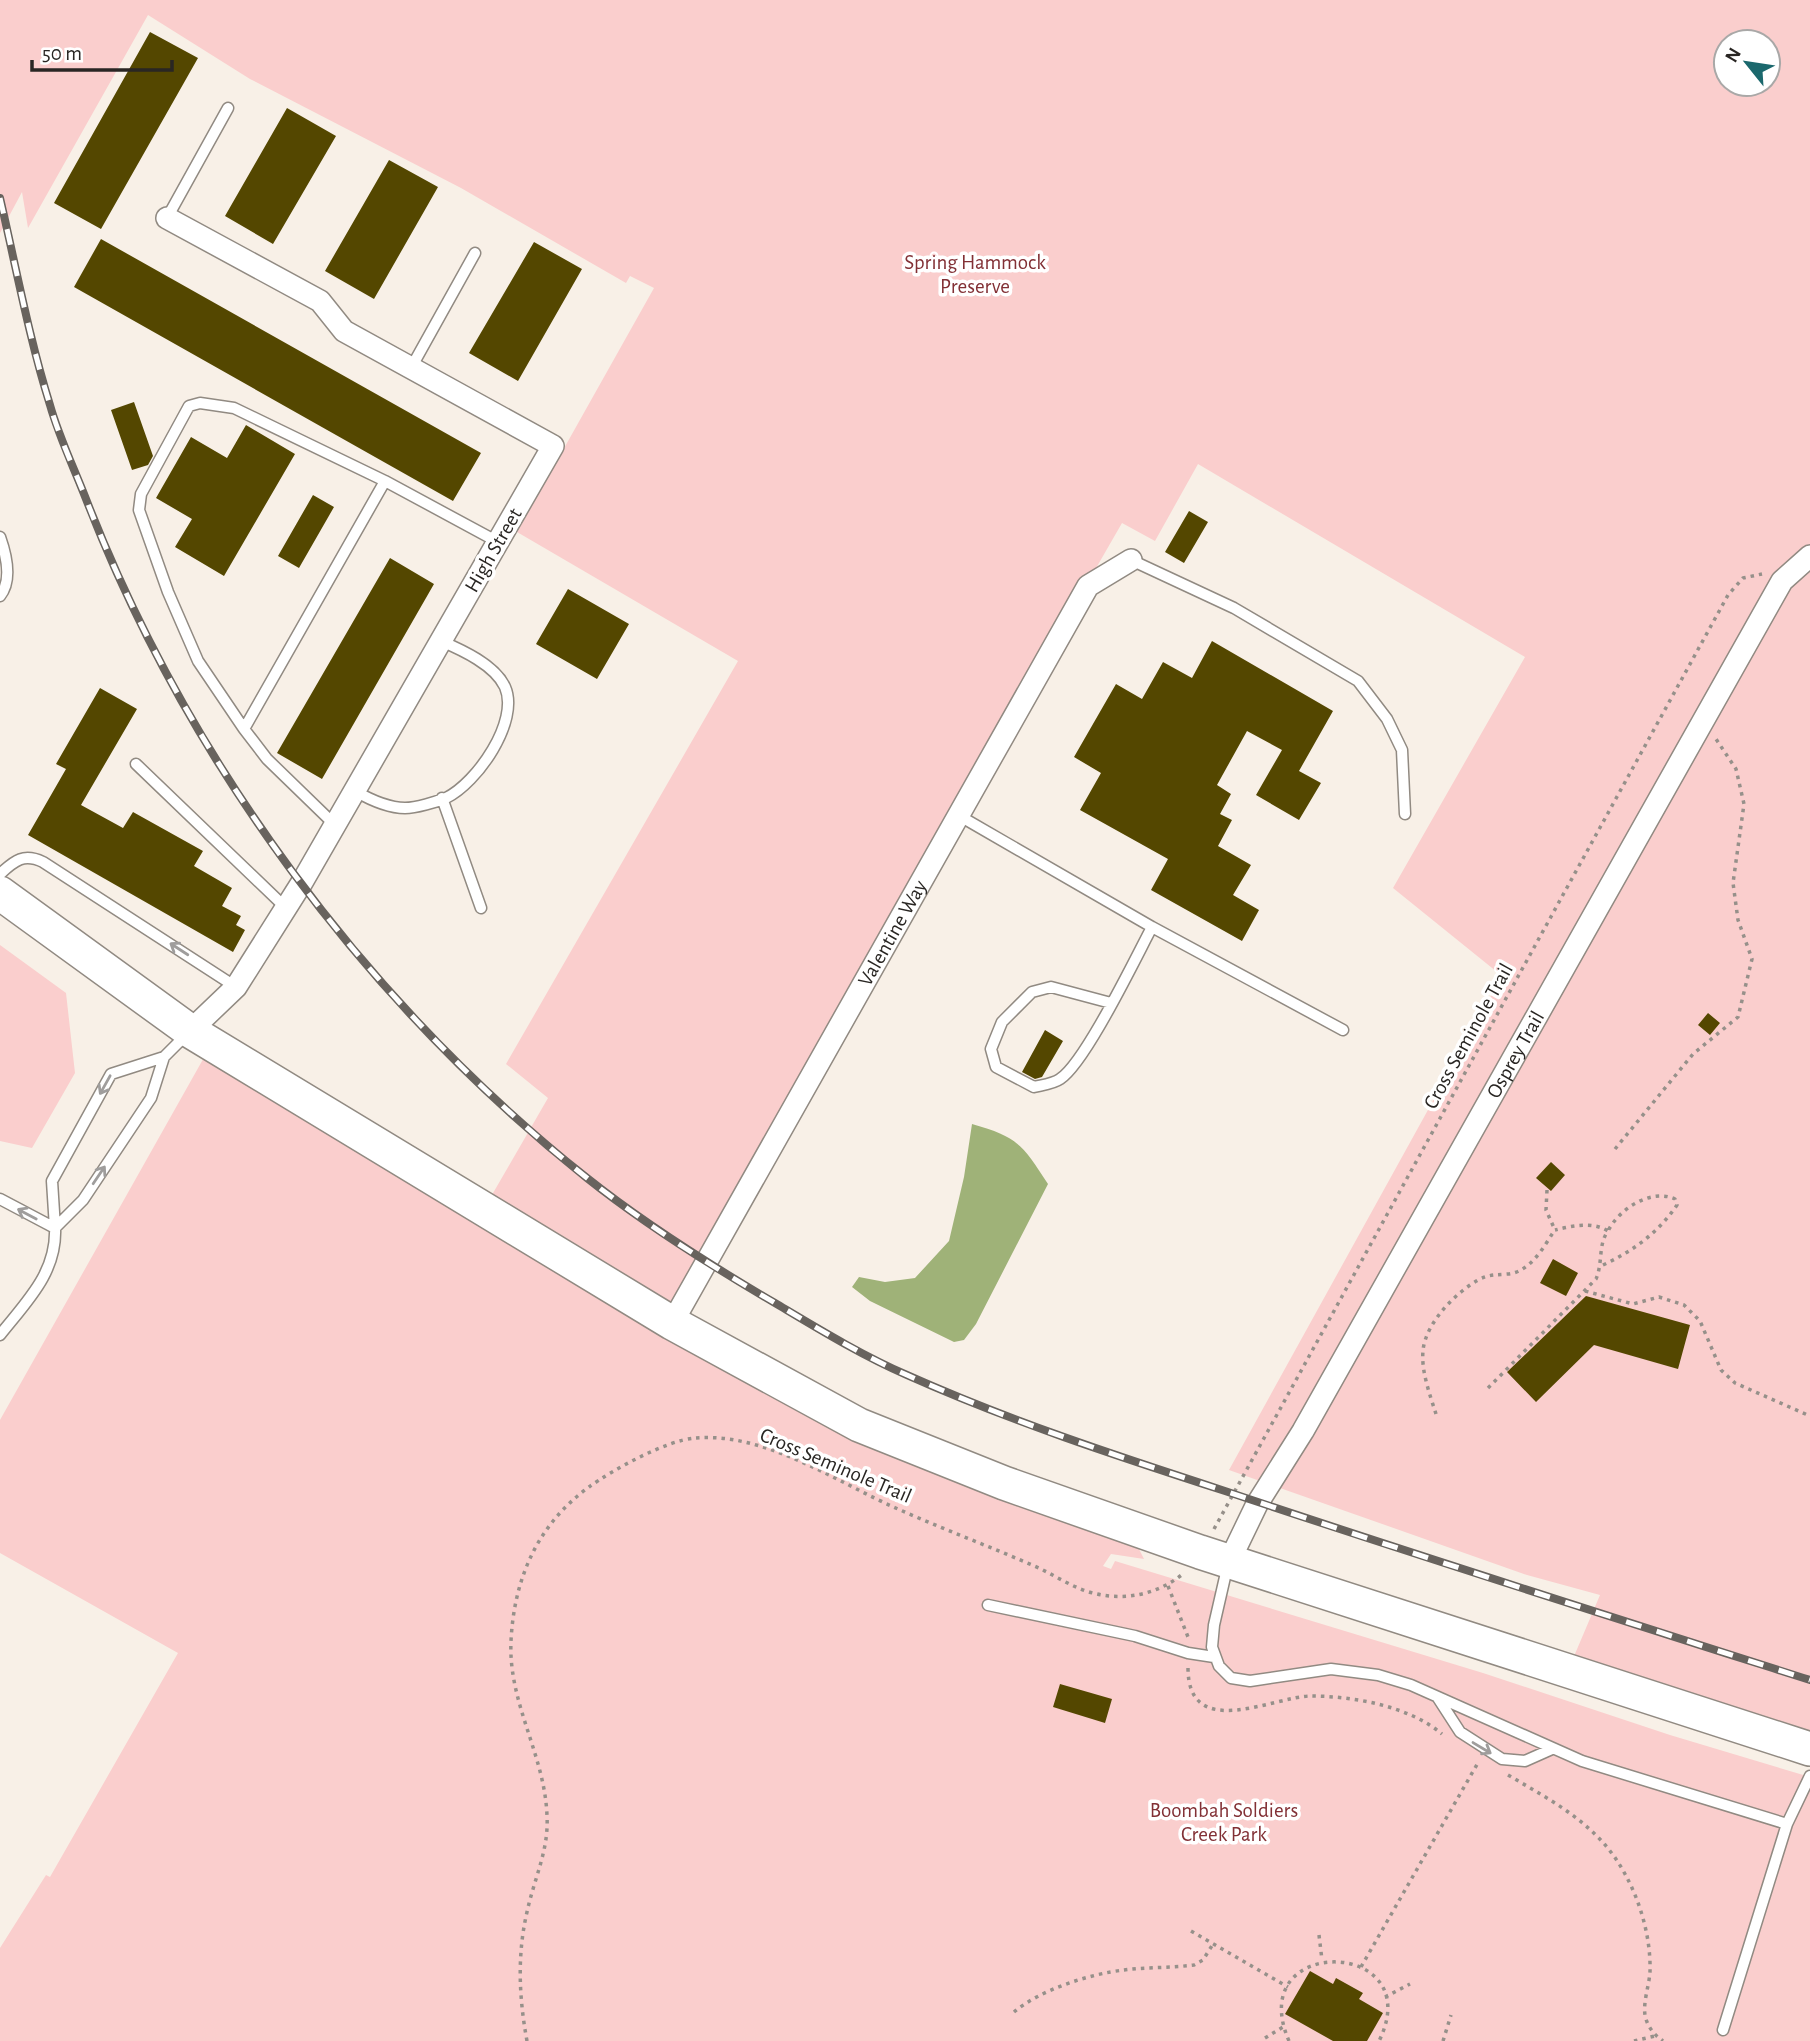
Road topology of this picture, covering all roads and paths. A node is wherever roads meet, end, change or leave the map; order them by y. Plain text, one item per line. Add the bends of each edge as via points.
1 (228, 108) dead end
2 (167, 218) joint
3 (475, 253) dead end
4 (411, 368) junction
5 (385, 481) junction
6 (0, 537) edge
7 (498, 542) junction
8 (1810, 556) edge
9 (1131, 560) joint
10 (1771, 576) dead end
11 (0, 596) edge
12 (441, 641) junction
13 (1706, 714) junction
14 (244, 729) junction
15 (136, 764) dead end
16 (355, 791) junction
17 (442, 799) junction
18 (1405, 814) dead end
19 (958, 815) junction
20 (335, 825) junction
21 (0, 874) edge
22 (0, 893) edge
23 (286, 908) junction
24 (481, 908) dead end
25 (1152, 927) junction
26 (236, 987) junction
27 (1111, 1003) junction
28 (1343, 1030) dead end
29 (190, 1031) junction
30 (164, 1057) junction
31 (1615, 1149) dead end
32 (1547, 1190) dead end
33 (0, 1199) edge
34 (55, 1228) junction
35 (1555, 1230) junction
36 (1608, 1231) junction
37 (1603, 1265) junction
38 (1585, 1292) junction
39 (672, 1323) junction
40 (0, 1335) edge
41 (1488, 1388) dead end
42 (1436, 1414) dead end
43 (1810, 1416) edge
44 (1220, 1549) junction
45 (1186, 1571) dead end
46 (1168, 1586) junction
47 (988, 1605) dead end
48 (1188, 1639) dead end
49 (1214, 1657) junction
50 (1188, 1668) dead end
51 (1438, 1698) junction
52 (1449, 1741) dead end
53 (1552, 1749) junction
54 (1810, 1749) edge
55 (1491, 1765) dead end
56 (1502, 1772) dead end
57 (1810, 1776) edge
58 (1788, 1823) junction
59 (1191, 1931) dead end
60 (1319, 1935) dead end
61 (1213, 1944) junction
62 (1322, 1961) junction
63 (1361, 1966) junction
64 (1410, 1984) dead end
65 (1288, 1987) junction
66 (1385, 1997) junction
67 (1014, 2012) dead end
68 (1451, 2015) dead end
69 (1283, 2027) junction
70 (1723, 2030) dead end
71 (1655, 2036) junction
72 (1265, 2038) dead end
73 (527, 2041) edge
74 (1289, 2041) edge
75 (1380, 2041) edge
76 (1443, 2041) edge
77 (1634, 2041) edge
78 (1662, 2041) edge

1 - 2 lane
2 - 4 street, High Street via 320,302 344,331
3 - 4 lane
4 - 7 street, High Street via 553,446
5 - 7 lane
5 - 14 lane
5 - 14 lane via 234,408 189,406 141,494 139,510 198,661
6 - 11 lane via 8,559
7 - 12 street, High Street
8 - 13 street, Osprey Trail via 1782,581
9 - 18 lane via 1234,608 1358,681 1387,719 1402,750
9 - 19 street, Valentine Way via 1088,586
10 - 44 path, Cross Seminole Trail via 1743,578 1728,594
12 - 16 street, High Street
12 - 17 lane via 490,670 504,684 509,701 502,734 478,770
13 - 31 path via 1736,769 1744,804 1733,883 1738,920 1752,959 1738,1017 1693,1054
13 - 44 street, Osprey Trail via 1303,1431 1257,1504
14 - 20 lane via 267,759
15 - 23 lane
16 - 17 lane via 373,801 405,808
16 - 20 street, High Street
17 - 24 lane
19 - 25 lane
19 - 39 street, Valentine Way
20 - 23 street, High Street
26 -> 21 lane via 43,862 32,857 16,859
22 - 29 main road
23 - 26 street, High Street
25 - 27 lane
25 - 28 lane
26 - 29 street, High Street
27 - 27 lane via 1075,1066 1059,1080 1034,1087 996,1066 991,1049 1002,1022 1032,992 1051,987
29 - 30 lane
29 - 39 main road
34 -> 30 lane via 83,1200 151,1098
30 -> 34 lane via 111,1074 51,1181
32 - 35 path via 1546,1210
34 -> 33 lane
34 - 40 lane via 55,1249 41,1285
35 - 36 path via 1575,1225
35 - 42 path via 1525,1267 1476,1281 1430,1328 1423,1351
36 - 37 path via 1603,1238
36 - 37 path via 1614,1219 1650,1195 1675,1199 1677,1205 1664,1223 1632,1251
37 - 38 path
38 - 41 path
38 - 43 path via 1633,1304 1659,1297 1684,1305 1700,1321 1721,1370 1735,1383
39 - 44 main road via 869,1429 1004,1483
44 - 49 lane
44 - 54 main road
45 - 46 path, Cross Seminole Trail
46 - 48 path
46 - 73 path, Cross Seminole Trail via 1126,1596 1080,1589 796,1461 722,1438 693,1438 669,1446 597,1480 564,1505 528,1561 510,1642 513,1688 541,1776 547,1813 547,1842 526,1913 520,1964
47 - 49 lane
49 - 51 lane via 1224,1672 1240,1681 1343,1669 1400,1681
50 - 52 path via 1196,1695 1220,1711 1254,1709 1310,1696 1351,1699 1412,1716
51 - 53 lane
51 -> 53 lane via 1460,1732 1502,1759 1525,1762
53 - 58 lane
55 - 63 path via 1480,1759
56 - 71 path via 1575,1814 1620,1865 1645,1928 1650,1970 1645,2011
57 - 58 lane
58 - 70 lane
59 - 61 path
60 - 62 path
61 - 65 path
61 - 67 path via 1194,1965 1118,1970 1076,1982
62 - 63 path
62 - 65 path via 1297,1975
63 - 66 path
64 - 66 path
65 - 69 path
66 - 75 path via 1388,2012
68 - 76 path
69 - 72 path
69 - 74 path
71 - 77 path
71 - 78 path

